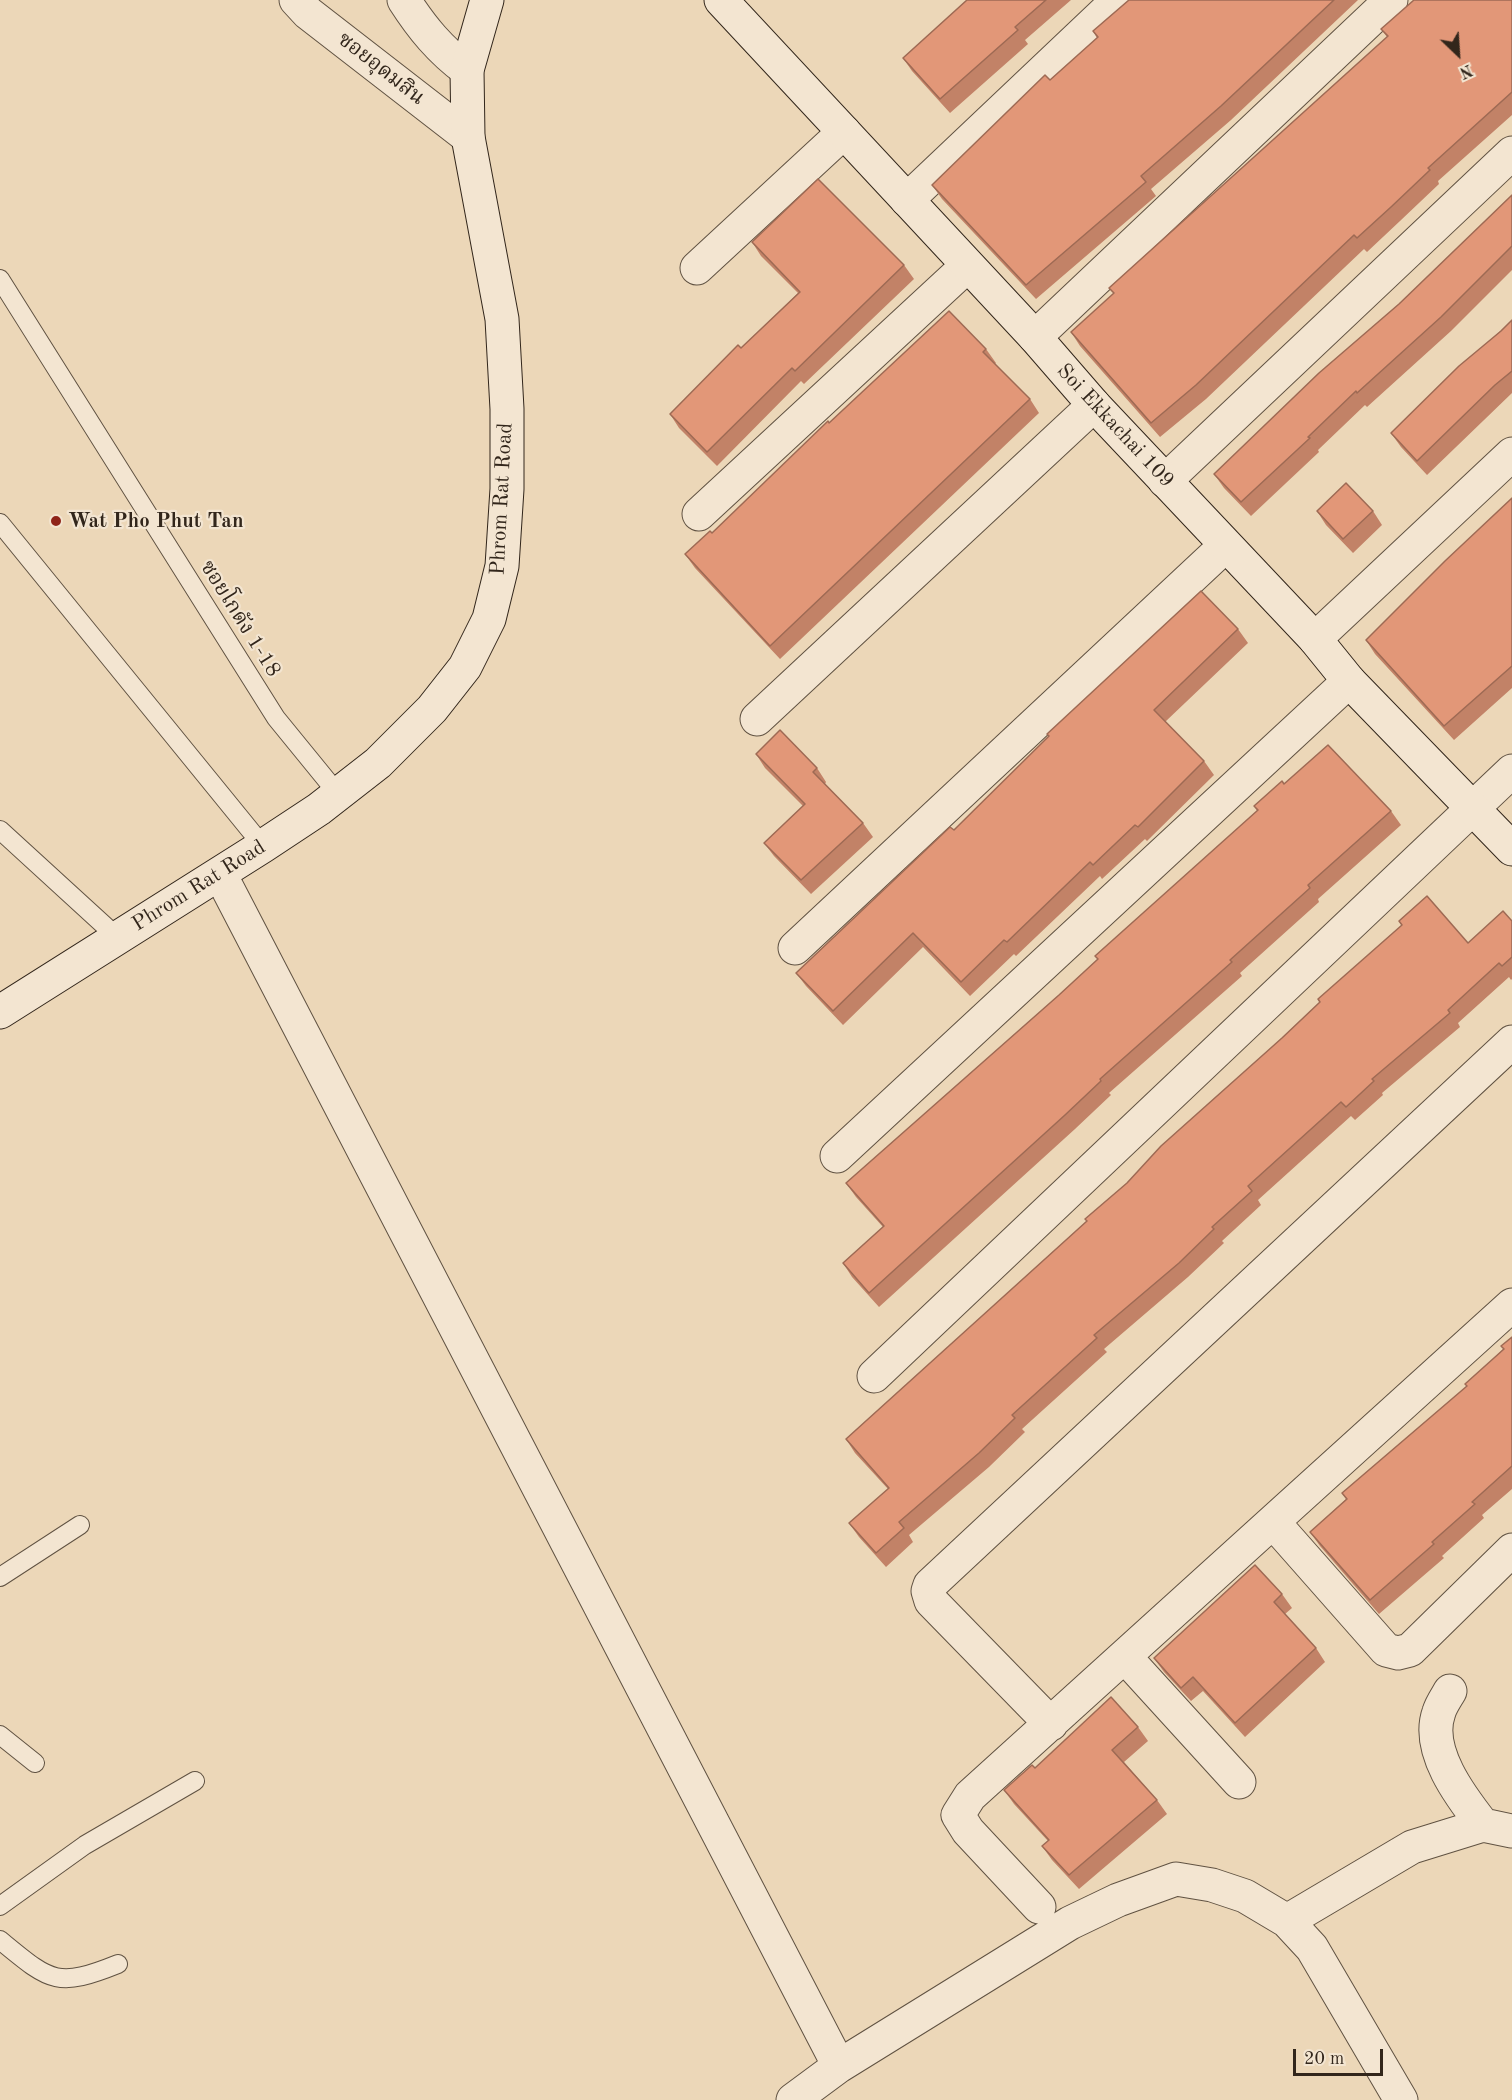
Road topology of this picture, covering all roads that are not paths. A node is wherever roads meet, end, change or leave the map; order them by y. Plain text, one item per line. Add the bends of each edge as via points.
1 (296, 0) edge
2 (404, 0) edge
3 (487, 0) edge
4 (721, 0) edge
5 (1118, 0) edge
6 (1391, 0) edge
7 (467, 70) junction
8 (844, 132) junction
9 (468, 137) junction
10 (1512, 153) edge
11 (907, 200) junction
12 (967, 266) junction
13 (697, 268) dead end
14 (0, 279) edge
15 (1035, 337) junction
16 (1094, 405) junction
17 (1512, 454) edge
18 (1165, 481) junction
19 (699, 514) dead end
20 (0, 523) edge
21 (1226, 546) junction
22 (1315, 639) junction
23 (1349, 681) junction
24 (757, 719) dead end
25 (1512, 771) edge
26 (338, 794) junction
27 (1473, 808) junction
28 (0, 830) edge
29 (263, 846) junction
30 (1512, 849) edge
31 (220, 874) junction
32 (117, 937) junction
33 (795, 948) dead end
34 (0, 1012) edge
35 (1512, 1042) edge
36 (837, 1156) dead end
37 (1512, 1305) edge
38 (874, 1376) dead end
39 (1274, 1522) junction
40 (80, 1525) dead end
41 (1512, 1550) edge
42 (0, 1577) edge
43 (1126, 1658) junction
44 (1450, 1691) dead end
45 (1051, 1724) junction
46 (0, 1735) edge
47 (35, 1763) dead end
48 (195, 1781) dead end
49 (1239, 1782) dead end
50 (1498, 1828) edge
51 (0, 1906) edge
52 (1039, 1907) dead end
53 (1287, 1921) junction
54 (0, 1940) edge
55 (118, 1964) dead end
56 (839, 2066) junction
57 (793, 2100) edge
58 (1401, 2100) edge

1 - 9 street, ซอยอุดมสิน
2 - 7 street via 425,32
3 - 7 street, Phrom Rat Road
4 - 8 street, Soi Ekkachai 109
5 - 11 street
6 - 15 street
7 - 9 street, Phrom Rat Road
8 - 11 street, Soi Ekkachai 109
8 - 13 street
9 - 26 street, Phrom Rat Road via 502,319 507,410 502,566 489,619 465,667 432,709 378,763
10 - 18 street
11 - 12 street, Soi Ekkachai 109
12 - 15 street, Soi Ekkachai 109
12 - 19 street
14 - 26 lane, ซอยโกดัง 1-18 via 276,718
15 - 16 street, Soi Ekkachai 109
16 - 18 street, Soi Ekkachai 109
16 - 24 street
17 - 22 street
18 - 21 street, Soi Ekkachai 109
20 - 29 lane
21 - 22 street, Soi Ekkachai 109
21 - 33 street
22 - 23 street, Soi Ekkachai 109
23 - 27 street, Soi Ekkachai 109
23 - 36 street
25 - 27 street
26 - 29 street, Phrom Rat Road
27 - 30 street, Soi Ekkachai 109
27 - 38 street
28 - 32 lane
29 - 31 street, Phrom Rat Road
31 - 32 street, Phrom Rat Road
31 - 56 street
32 - 34 street, Phrom Rat Road
35 - 45 street via 930,1585 931,1600
37 - 39 street
39 - 41 street via 1386,1650 1398,1653 1410,1650
39 - 43 street
40 - 42 lane
43 - 45 street
43 - 49 street
44 - 50 street via 1438,1713 1436,1735 1455,1790
45 - 52 street via 970,1796 958,1815 968,1831
46 - 47 lane
48 - 51 lane via 85,1845
50 - 53 street via 1412,1847
53 - 56 street via 1245,1896 1176,1879 1070,1923
53 - 58 street via 1312,1948
54 - 55 lane via 49,1976 67,1980 85,1978
56 - 57 street

